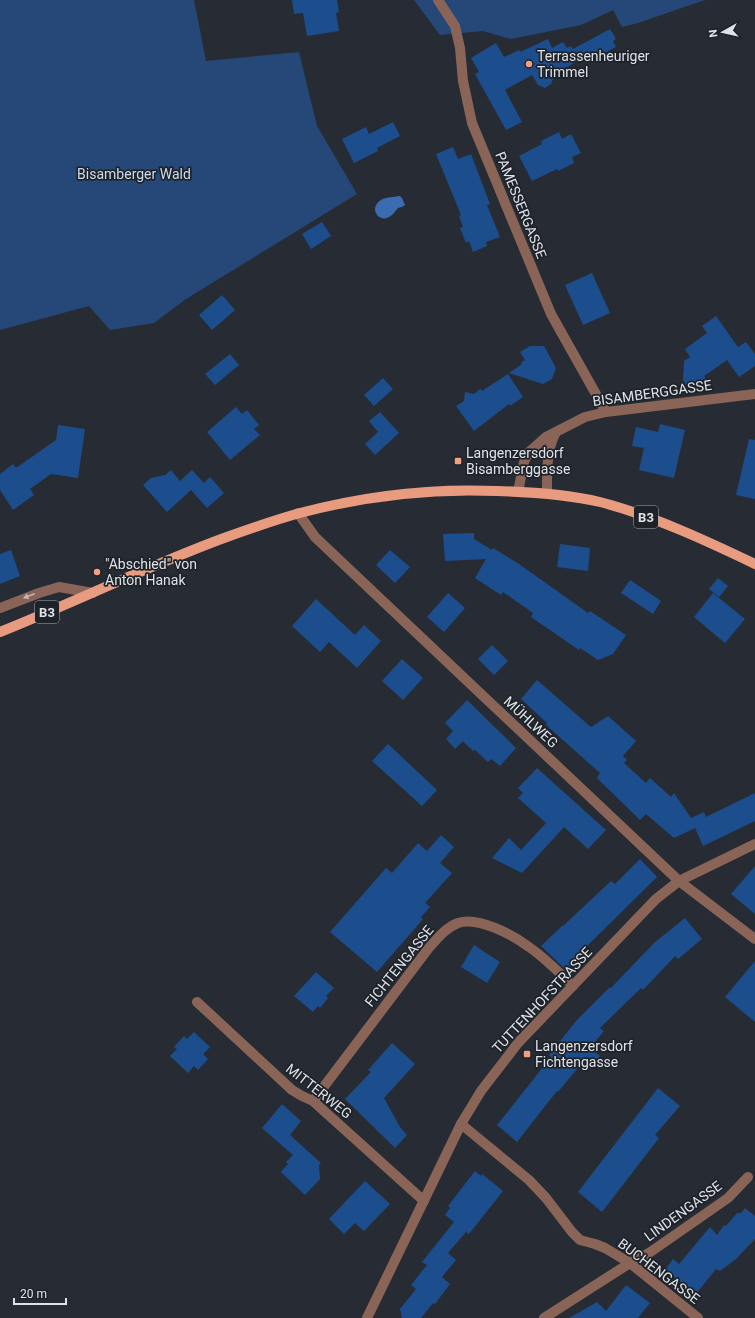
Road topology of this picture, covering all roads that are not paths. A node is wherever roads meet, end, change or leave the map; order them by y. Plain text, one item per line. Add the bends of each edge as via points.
1 (438, 0) edge
2 (755, 394) edge
3 (606, 412) junction
4 (556, 432) junction
5 (518, 492) junction
6 (547, 494) junction
7 (298, 513) junction
8 (755, 564) edge
9 (93, 593) junction
10 (0, 608) edge
11 (0, 632) edge
12 (755, 844) edge
13 (679, 881) junction
14 (755, 939) edge
15 (573, 986) junction
16 (197, 1002) dead end
17 (313, 1101) junction
18 (461, 1124) junction
19 (748, 1177) dead end
20 (424, 1201) junction
21 (630, 1263) junction
22 (367, 1318) edge
23 (544, 1318) edge
24 (698, 1318) edge

1 - 3 street, PAMESSERGASSE via 455,26 469,113 490,167 551,314
2 - 3 street, BISAMBERGGASSE
3 - 4 street, BISAMBERGGASSE via 585,417
4 - 5 street, BISAMBERGGASSE via 528,453
4 - 6 street via 550,447
5 - 6 main road, B3
5 - 7 main road, B3 via 460,490 394,494
6 - 8 main road, B3 via 576,497 626,510
7 - 9 main road, B3 via 256,526
7 - 13 street, MÜHLWEG via 321,543
9 -> 10 street via 59,587
9 - 11 main road, B3
12 - 13 street, TUTTENHOFSTRASSE
13 - 14 street, MÜHLWEG
13 - 15 street, TUTTENHOFSTRASSE via 656,899
15 - 17 street, FICHTENGASSE via 529,946 486,924 472,921 450,927 428,949
15 - 18 street, TUTTENHOFSTRASSE via 514,1047 481,1091
16 - 17 street, MITTERWEG via 292,1090
17 - 20 street, MITTERWEG
18 - 20 street, TUTTENHOFSTRASSE
18 - 21 street, BUCHENGASSE via 529,1180 580,1240 605,1248
19 - 21 street, LINDENGASSE via 728,1198 649,1253
20 - 22 street, TUTTENHOFSTRASSE
21 - 23 street, LINDENGASSE
21 - 24 street, BUCHENGASSE

